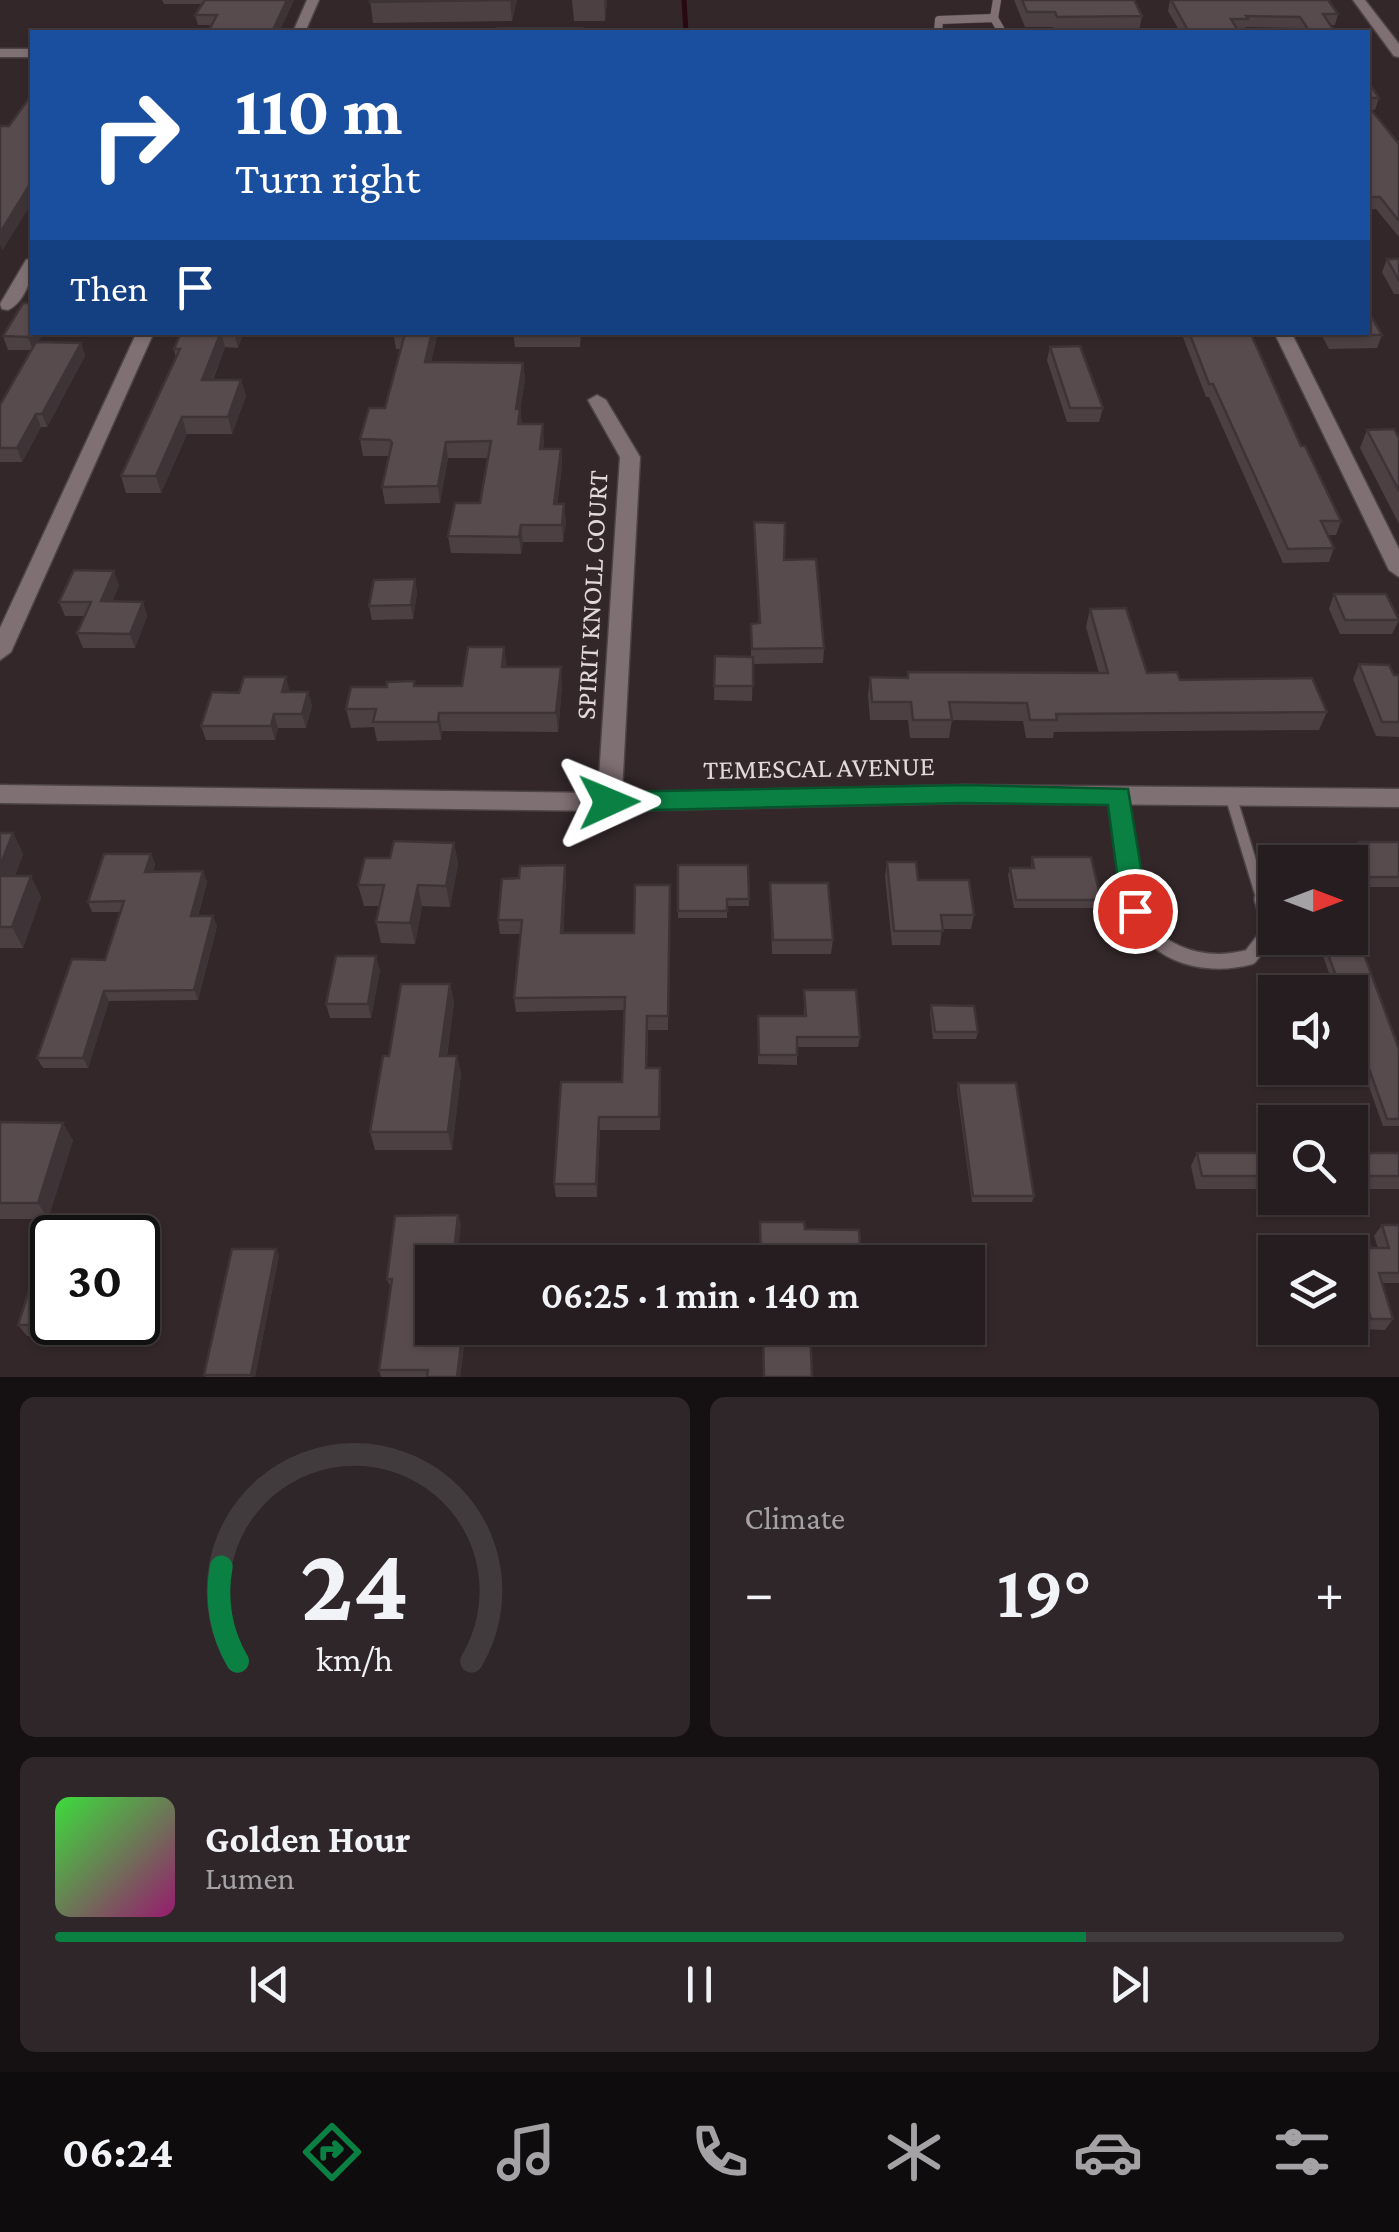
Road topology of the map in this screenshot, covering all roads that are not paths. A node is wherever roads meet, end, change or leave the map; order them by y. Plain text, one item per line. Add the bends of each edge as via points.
1 (314, 0) edge
2 (997, 0) edge
3 (1359, 0) edge
4 (994, 18) junction
5 (300, 30) edge
6 (938, 30) edge
7 (1001, 30) edge
8 (1394, 50) edge
9 (0, 53) edge
10 (30, 54) edge
11 (30, 266) edge
12 (8, 305) dead end
13 (145, 335) edge
14 (1283, 335) edge
15 (597, 400) dead end
16 (1399, 570) edge
17 (0, 652) edge
18 (0, 794) edge
19 (1119, 796) junction
20 (1231, 797) junction
21 (1399, 798) edge
22 (609, 802) junction

1 - 5 street
2 - 4 lane
3 - 8 street
4 - 6 lane via 938,20
4 - 7 lane
9 - 10 street
11 - 12 street
13 - 17 street
14 - 16 street
15 - 22 street, SPIRIT KNOLL COURT via 630,457
18 - 22 street, TEMESCAL AVENUE
19 - 20 street, TEMESCAL AVENUE
19 - 20 lane via 1135,911 1162,946 1197,962 1250,957 1271,930
19 - 22 street, TEMESCAL AVENUE
20 - 21 street, TEMESCAL AVENUE

